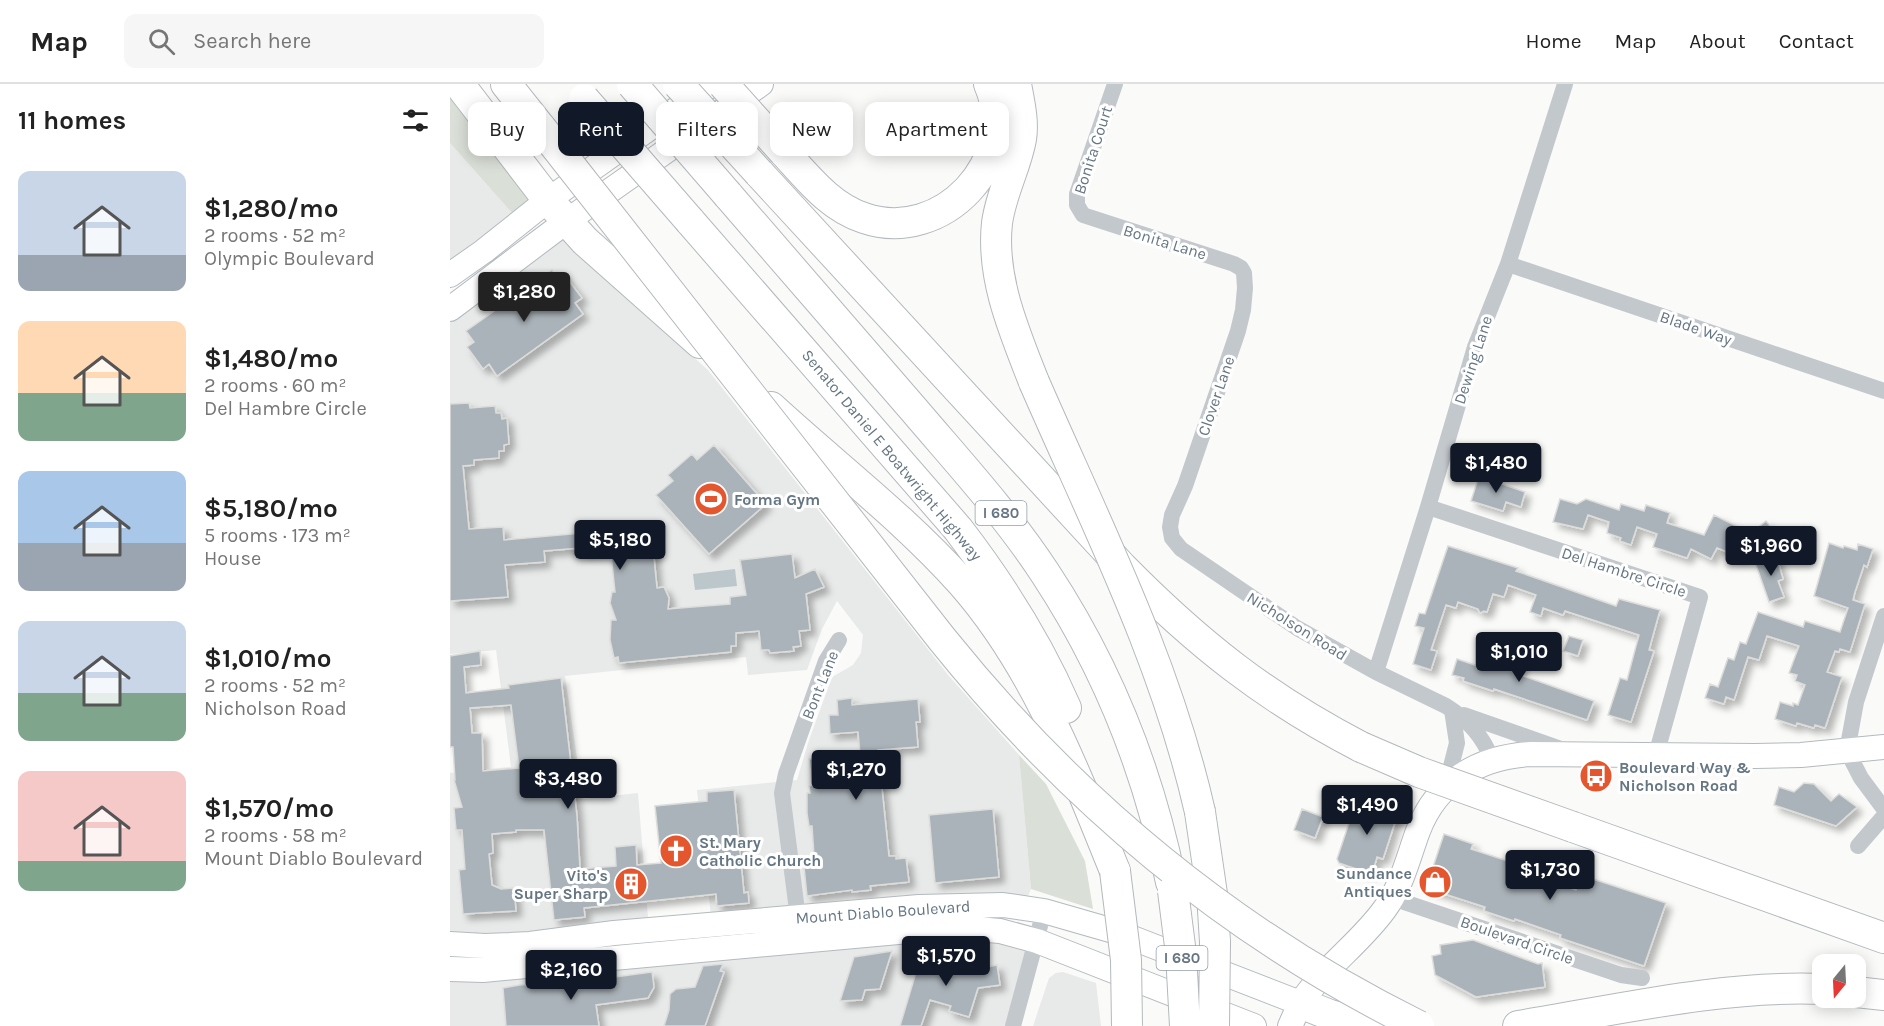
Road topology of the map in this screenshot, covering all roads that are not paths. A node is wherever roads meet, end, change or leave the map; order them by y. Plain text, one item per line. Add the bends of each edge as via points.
1 (459, 84) edge
2 (506, 84) edge
3 (632, 84) edge
4 (678, 84) edge
5 (712, 84) edge
6 (723, 84) edge
7 (761, 84) edge
8 (989, 84) edge
9 (1016, 84) edge
10 (1115, 84) edge
11 (1565, 84) edge
12 (577, 92) edge
13 (557, 210) junction
14 (1083, 214) joint
15 (1508, 264) junction
16 (1244, 273) joint
17 (450, 274) edge
18 (450, 309) edge
19 (1884, 391) edge
20 (1428, 507) junction
21 (1172, 515) joint
22 (1884, 616) edge
23 (839, 640) dead end
24 (1376, 672) junction
25 (1452, 710) junction
26 (1884, 747) edge
27 (1847, 751) junction
28 (1576, 754) junction
29 (1656, 755) junction
30 (1492, 760) junction
31 (1446, 786) junction
32 (1884, 809) edge
33 (1884, 816) edge
34 (1858, 846) dead end
35 (1115, 871) junction
36 (1392, 898) junction
37 (1044, 911) junction
38 (798, 917) junction
39 (1884, 938) edge
40 (1037, 941) junction
41 (800, 942) junction
42 (450, 944) edge
43 (450, 969) edge
44 (1642, 978) dead end
45 (1812, 989) edge
46 (1866, 993) edge
47 (1884, 995) edge
48 (1295, 1014) edge
49 (1226, 1023) edge
50 (1013, 1026) edge
51 (1127, 1026) edge
52 (1185, 1026) edge
53 (1254, 1026) edge
54 (1369, 1026) edge
55 (1419, 1026) edge
56 (1518, 1026) edge

1 - 13 highway
2 - 55 highway, bridge via 942,639 1044,755 1134,840 1232,915 1336,982
3 - 52 highway, I 680, bridge via 991,500 1046,574 1093,656 1130,740 1159,827 1173,891
4 - 39 highway, bridge via 1122,567 1210,650 1258,686 1361,747 1419,772
5 - 13 main road
6 - 8 highway, bridge via 833,203 855,215 893,223 928,218 973,186 987,163 995,137 997,115
7 - 13 main road
9 - 49 highway, bridge via 1021,138 997,220 996,251 1004,297 1034,382 1153,654 1189,763 1212,894
10 - 14 street, Bonita Court via 1077,194 1077,205
11 - 15 street, Dewing Lane
12 - 35 highway, Senator Daniel E Boatwright Highway / I 680, bridge via 938,505 995,579 1039,651 1069,716 1096,790
13 - 17 main road
13 - 18 main road
13 - 35 highway via 585,241 901,522 963,584 1007,644 1049,714
14 - 16 street, Bonita Lane via 1233,264
15 - 19 street, Blade Way
15 - 20 street, Dewing Lane via 1475,347
16 - 21 street, Clover Lane via 1238,331
20 - 24 street, Dewing Lane
20 - 29 street, Del Hambre Circle via 1700,597
21 - 24 street, Nicholson Road via 1172,538 1181,549 1297,628
22 - 27 street via 1856,702
23 - 38 street, Bont Lane via 826,661 782,793
24 - 25 street, Nicholson Road
25 - 28 street, Nicholson Road
25 - 30 street, Nicholson Road via 1478,734
25 - 31 street via 1456,743
26 - 27 main road
27 - 29 main road via 1755,756
27 - 32 street
28 - 29 main road
28 - 30 main road via 1523,754
30 - 31 main road
31 - 36 main road via 1424,817
33 - 34 street
35 - 51 highway, Senator Daniel E Boatwright Highway / I 680, bridge via 1126,960
36 - 44 street, Boulevard Circle via 1614,973
36 - 48 main road via 1313,987
37 - 38 main road, Mount Diablo Boulevard via 1003,905 927,906
37 - 40 street
37 - 48 main road, Mount Diablo Boulevard via 1118,932
38 - 41 street, Bont Lane
38 - 42 main road, Mount Diablo Boulevard via 530,944
40 - 41 main road, Mount Diablo Boulevard via 1000,931 953,927
40 - 49 main road, Mount Diablo Boulevard
40 - 50 street
41 - 43 main road, Mount Diablo Boulevard via 483,970
45 - 56 highway via 1728,992
46 - 47 highway
48 - 54 highway via 1330,1015
49 - 53 main road, Mount Diablo Boulevard

